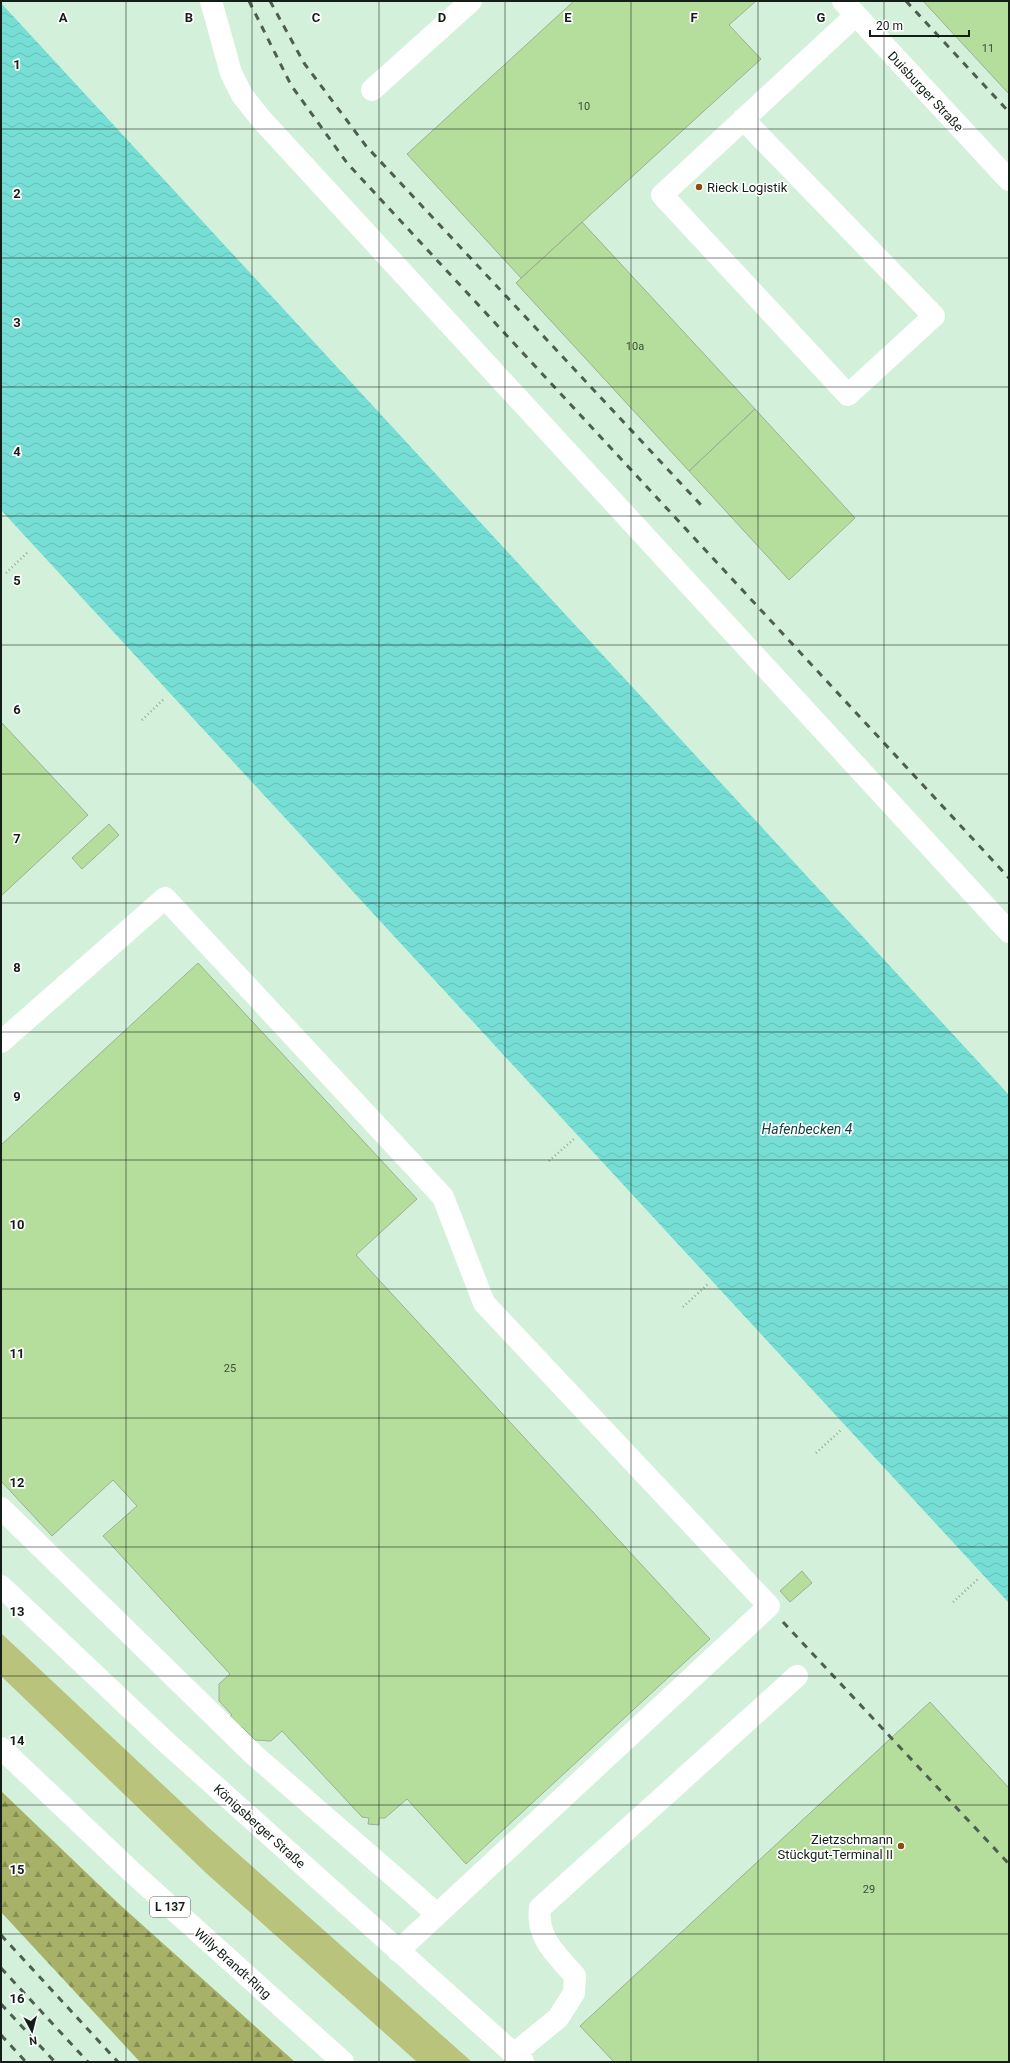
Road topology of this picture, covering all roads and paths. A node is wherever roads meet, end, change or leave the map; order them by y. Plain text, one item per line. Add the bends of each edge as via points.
1 (210, 1) edge
2 (471, 1) edge
3 (849, 8) edge
4 (372, 90) dead end
5 (743, 120) junction
6 (1009, 180) edge
7 (29, 552) dead end
8 (6, 573) dead end
9 (165, 698) dead end
10 (142, 720) dead end
11 (1009, 932) edge
12 (1, 1042) edge
13 (574, 1139) dead end
14 (549, 1161) dead end
15 (708, 1284) dead end
16 (683, 1307) dead end
17 (841, 1430) dead end
18 (816, 1453) dead end
19 (1, 1508) edge
20 (978, 1579) dead end
21 (1, 1586) edge
22 (953, 1602) dead end
23 (797, 1676) dead end
24 (1, 1748) edge
25 (437, 1914) junction
26 (398, 1951) junction
27 (518, 2058) edge
28 (342, 2062) edge

1 - 11 street via 231,73 242,95 261,119
2 - 4 street
3 - 5 street
3 - 6 street, Duisburger Straße
5 - 5 street via 662,195 848,395 934,316
7 - 8 path
9 - 10 path
12 - 25 street via 165,898 443,1197 484,1303 769,1606
13 - 14 path
15 - 16 path
17 - 18 path
19 - 25 street via 253,1754
20 - 22 path
21 - 26 street, Königsberger Straße via 166,1742
23 - 27 street via 540,1908 538,1921 548,1944 575,1976 574,1993 558,2018
24 - 28 street, Willy-Brandt-Ring / L 137 via 134,1874
25 - 26 street
26 - 27 street, Königsberger Straße

